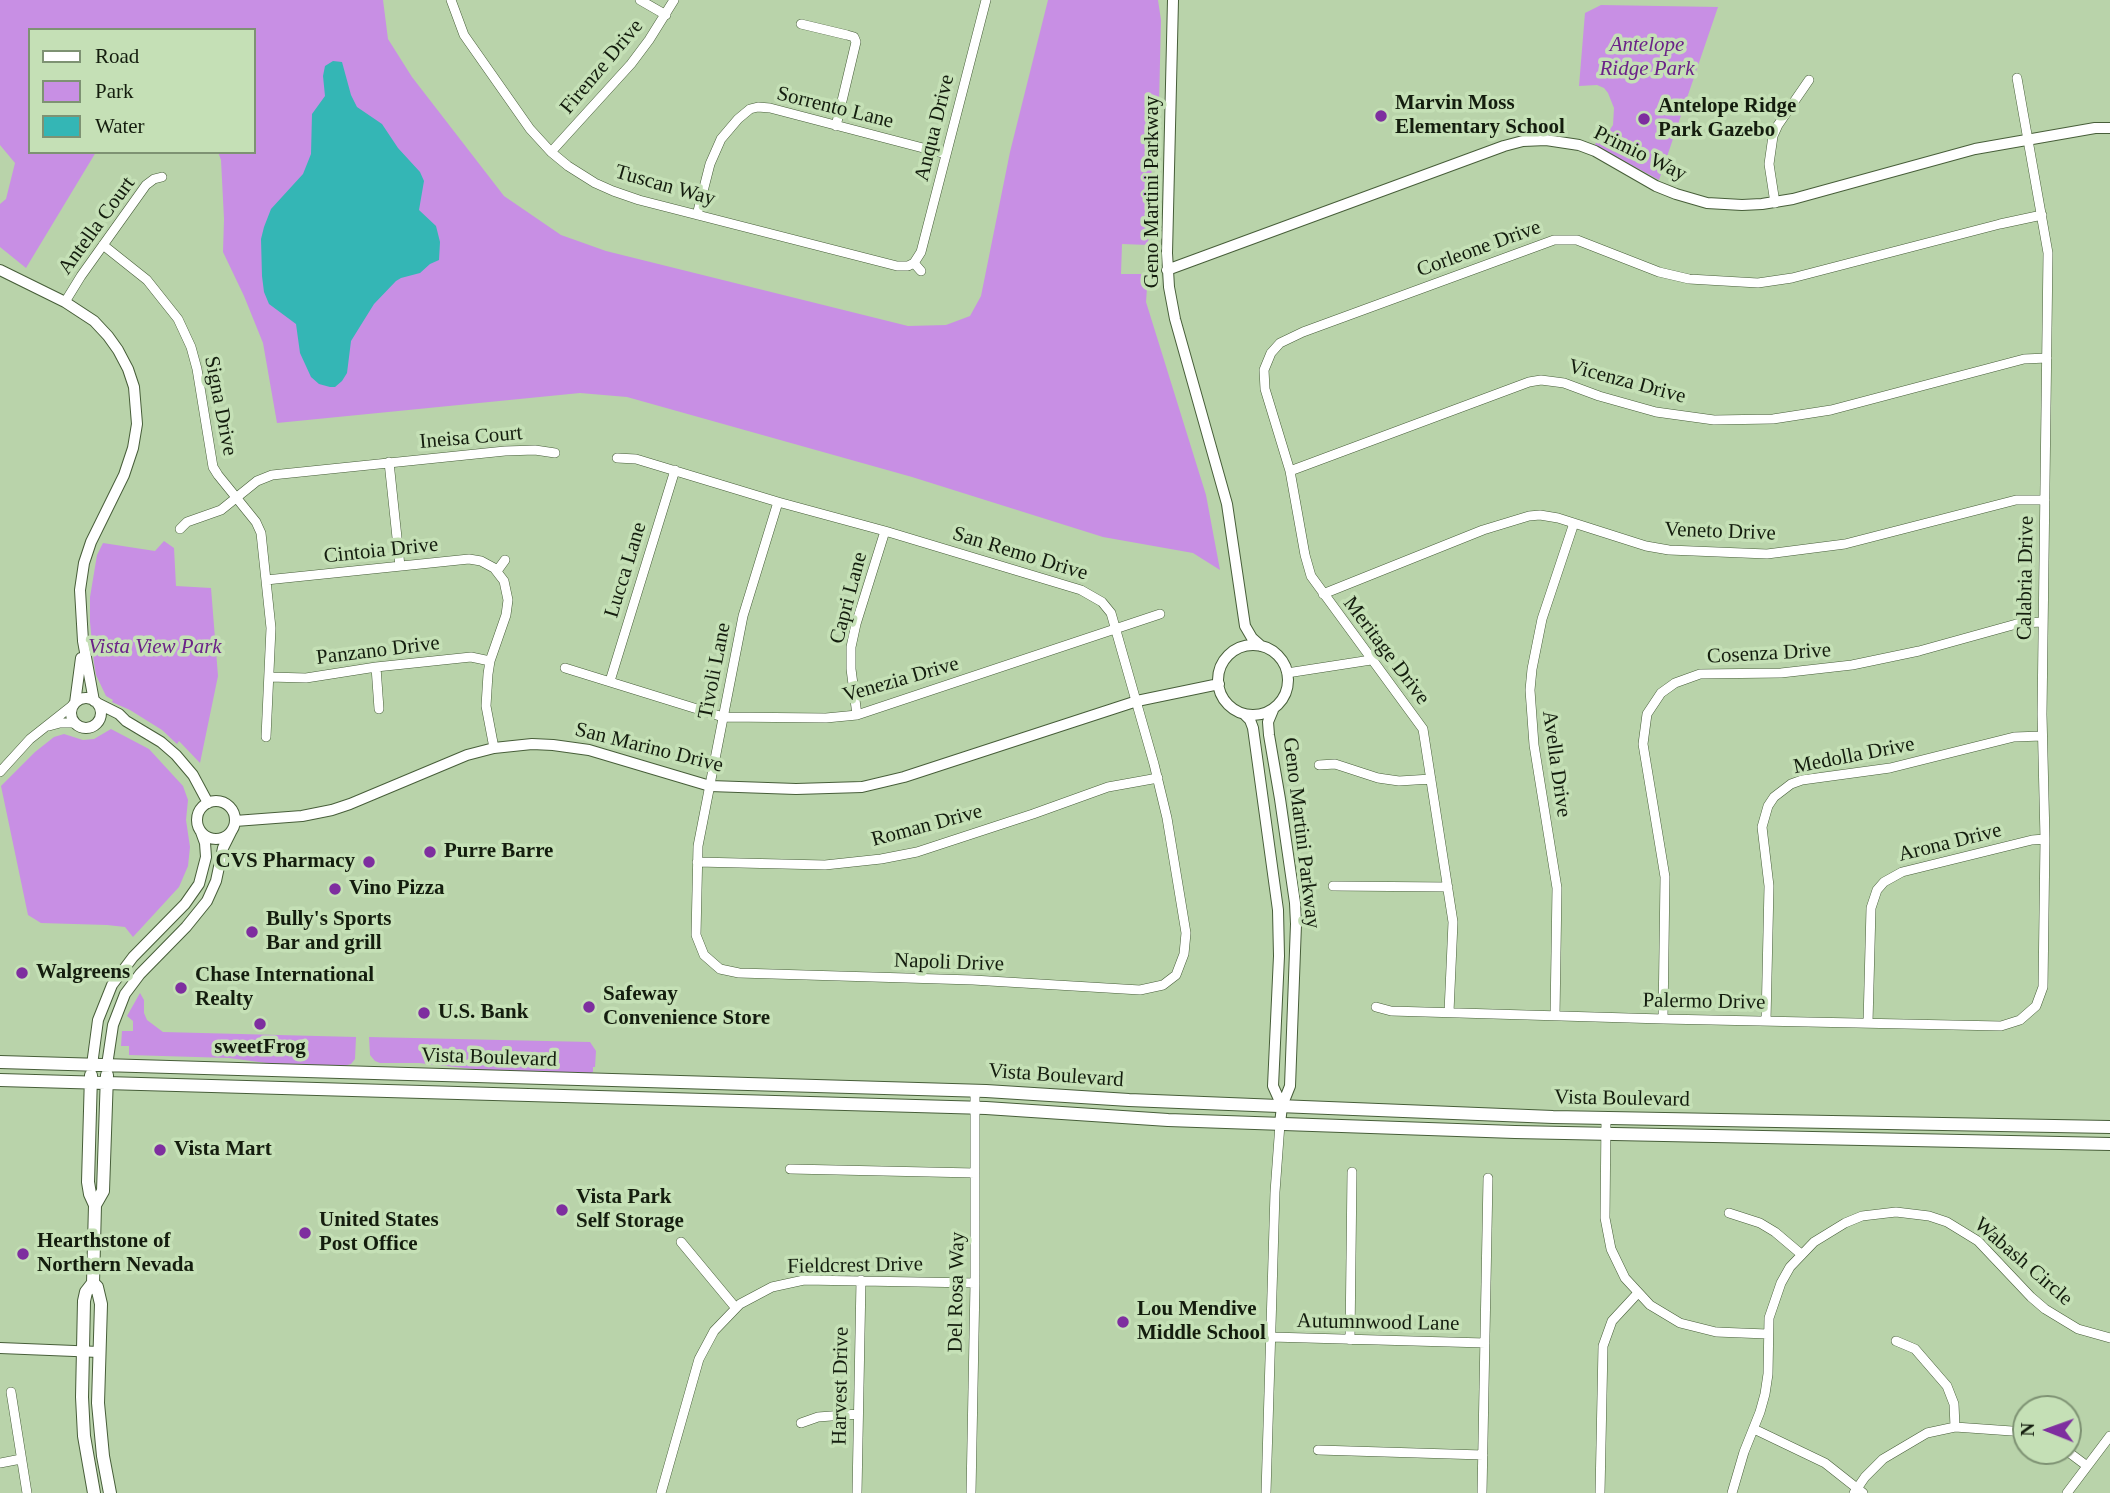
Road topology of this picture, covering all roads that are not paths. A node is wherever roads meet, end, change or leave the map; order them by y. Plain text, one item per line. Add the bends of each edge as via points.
1 (451, 0) edge
2 (640, 0) edge
3 (674, 0) edge
4 (986, 0) edge
5 (1173, 0) edge
6 (666, 15) junction
7 (801, 24) dead end
8 (2017, 78) dead end
9 (1809, 80) dead end
10 (836, 126) junction
11 (2110, 128) edge
12 (2029, 140) junction
13 (551, 152) junction
14 (946, 154) junction
15 (162, 177) dead end
16 (1776, 202) junction
17 (697, 215) junction
18 (2042, 215) junction
19 (103, 245) junction
20 (914, 263) junction
21 (0, 270) edge
22 (1167, 270) junction
23 (921, 271) dead end
24 (65, 302) junction
25 (2047, 358) junction
26 (1267, 359) joint
27 (555, 453) dead end
28 (617, 458) dead end
29 (389, 462) junction
30 (676, 470) junction
31 (1290, 471) junction
32 (236, 498) junction
33 (2045, 500) junction
34 (778, 502) junction
35 (1574, 523) junction
36 (180, 529) dead end
37 (885, 531) junction
38 (505, 560) dead end
39 (400, 566) junction
40 (497, 571) junction
41 (266, 580) junction
42 (1323, 594) junction
43 (1160, 614) dead end
44 (2043, 622) junction
45 (1245, 626) junction
46 (1116, 629) junction
47 (83, 642) junction
48 (1261, 646) junction
49 (1236, 649) junction
50 (1371, 660) junction
51 (490, 661) junction
52 (376, 667) junction
53 (565, 668) dead end
54 (1287, 673) junction
55 (269, 677) junction
56 (610, 681) junction
57 (1219, 684) junction
58 (1137, 701) junction
59 (95, 702) junction
60 (74, 704) junction
61 (379, 709) dead end
62 (1273, 710) junction
63 (1244, 714) junction
64 (857, 715) junction
65 (723, 717) junction
66 (126, 721) junction
67 (97, 722) junction
68 (75, 723) junction
69 (47, 727) junction
70 (2042, 736) junction
71 (266, 737) dead end
72 (494, 748) junction
73 (1319, 765) dead end
74 (0, 772) edge
75 (1158, 778) junction
76 (1431, 779) junction
77 (710, 786) junction
78 (208, 803) junction
79 (234, 826) junction
80 (201, 832) junction
81 (2045, 839) junction
82 (697, 862) junction
83 (1333, 886) dead end
84 (1448, 887) junction
85 (717, 967) joint
86 (1176, 975) joint
87 (1376, 1007) dead end
88 (1449, 1012) junction
89 (2029, 1014) joint
90 (1555, 1016) junction
91 (1663, 1020) junction
92 (1766, 1021) junction
93 (1868, 1023) junction
94 (0, 1062) edge
95 (92, 1065) junction
96 (107, 1065) junction
97 (0, 1080) edge
98 (91, 1082) junction
99 (107, 1082) junction
100 (975, 1091) junction
101 (1282, 1106) junction
102 (975, 1108) junction
103 (1606, 1118) junction
104 (1280, 1124) junction
105 (2110, 1127) edge
106 (1605, 1135) junction
107 (2110, 1144) edge
108 (790, 1169) dead end
109 (1352, 1172) dead end
110 (975, 1173) junction
111 (1488, 1178) dead end
112 (95, 1205) junction
113 (1729, 1213) dead end
114 (681, 1242) dead end
115 (1801, 1254) junction
116 (860, 1280) junction
117 (93, 1283) junction
118 (975, 1283) junction
119 (1637, 1294) junction
120 (735, 1307) junction
121 (1767, 1334) junction
122 (1271, 1337) junction
123 (2110, 1338) edge
124 (1350, 1340) junction
125 (1896, 1341) dead end
126 (1485, 1343) junction
127 (0, 1348) edge
128 (83, 1351) junction
129 (99, 1352) junction
130 (12, 1392) dead end
131 (858, 1414) junction
132 (801, 1423) dead end
133 (1955, 1427) junction
134 (1754, 1429) junction
135 (2012, 1431) edge
136 (2110, 1436) edge
137 (1318, 1450) dead end
138 (1483, 1455) junction
139 (21, 1459) junction
140 (0, 1462) edge
141 (2082, 1462) edge
142 (2087, 1466) junction
143 (1858, 1491) edge
144 (27, 1493) edge
145 (94, 1493) edge
146 (110, 1493) edge
147 (661, 1493) edge
148 (857, 1493) edge
149 (971, 1493) edge
150 (1266, 1493) edge
151 (1482, 1493) edge
152 (1600, 1493) edge
153 (1732, 1493) edge
154 (2067, 1493) edge

1 - 13 street, Tuscan Way via 472,48
2 - 6 street
3 - 6 street, Firenze Drive
4 - 14 street, Anqua Drive
5 - 22 street, Geno Martini Parkway
6 - 13 street, Firenze Drive via 631,64
7 - 10 street via 856,35
8 - 12 street, Calabria Drive
9 - 16 street via 1771,143 1769,164
10 - 14 street, Sorrento Lane
10 - 17 street, Sorrento Lane via 770,108 749,107 716,149
11 - 12 street, Primio Way
12 - 16 street, Primio Way via 1975,149
12 - 18 street, Calabria Drive
13 - 17 street, Tuscan Way via 612,191
14 - 20 street, Anqua Drive via 921,252
15 - 19 street, Antella Court via 146,185
16 - 22 street, Primio Way via 1728,205 1694,200 1656,186 1586,147 1560,141 1523,141
17 - 20 street, Tuscan Way via 897,266
18 - 25 street, Calabria Drive via 2048,253
18 - 26 street, Corleone Drive via 1758,283 1689,279 1577,240 1554,240 1303,332 1280,343
19 - 24 street, Antella Court
19 - 32 street, Signa Drive via 147,280 178,319 200,380 213,467
20 - 23 street
21 - 24 street
22 - 45 street, Geno Martini Parkway via 1175,319 1227,504
24 - 47 street via 94,321 113,342 128,369 136,406 128,465 84,563 80,590
25 - 31 street, Vicenza Drive via 2024,359 1831,411 1763,420 1714,420 1656,412 1541,380
25 - 33 street, Calabria Drive
26 - 31 street, Meritage Drive via 1265,389
27 - 29 street, Ineisa Court via 505,451
28 - 30 street, San Remo Drive
29 - 32 street, Ineisa Court via 272,475
29 - 39 street
30 - 34 street, San Remo Drive
30 - 56 street, Lucca Lane
31 - 42 street, Meritage Drive via 1305,555
32 - 36 street, Ineisa Court
32 - 41 street, Signa Drive via 259,529
33 - 35 street, Veneto Drive via 2016,500 1845,544 1767,554 1669,550
33 - 44 street, Calabria Drive
34 - 37 street, San Remo Drive
34 - 65 street, Tivoli Lane via 744,616
35 - 42 street, Veneto Drive via 1540,515 1516,518
35 - 90 street, Avella Drive via 1542,619 1530,690 1557,888
37 - 46 street, San Remo Drive via 1081,590 1102,602
37 - 64 street, Capri Lane via 851,647
38 - 40 street
39 - 40 street, Cintoia Drive via 469,559
39 - 41 street, Cintoia Drive
40 - 51 street via 507,587 508,600
41 - 55 street, Signa Drive via 271,628
42 - 50 street, Meritage Drive
43 - 46 street, Venezia Drive
44 - 70 street, Calabria Drive
44 - 91 street, Cosenza Drive via 2020,623 1852,666 1700,674 1661,693 1647,714 1643,744 1665,877
45 - 48 street
45 - 49 street
46 - 58 street, San Remo Drive
46 - 64 street, Venezia Drive
47 - 59 street
47 - 60 street
48 - 49 street
48 - 54 street via 1279,657
49 - 57 street via 1220,666
50 - 54 street
50 - 76 street, Meritage Drive via 1423,729
51 - 52 street, Panzano Drive via 471,657
51 - 72 street via 486,706
52 - 55 street, Panzano Drive via 306,678
52 - 61 street
53 - 56 street, Venezia Drive
54 - 62 street via 1284,695
55 - 71 street, Signa Drive
56 - 65 street, Venezia Drive
57 - 58 street, San Marino Drive
57 - 63 street via 1229,705
58 - 75 street, San Remo Drive
58 - 77 street, San Marino Drive via 862,787
59 - 60 street via 84,698
59 - 66 street
59 - 67 street via 100,713
60 - 68 street
60 - 69 street
62 - 63 street
62 - 101 street, Geno Martini Parkway via 1269,735 1296,924 1290,1086
63 - 101 street, Geno Martini Parkway via 1254,728 1278,910 1273,1086
64 - 65 street, Venezia Drive
65 - 77 street, Tivoli Lane
66 - 67 street
66 - 78 street via 176,755
67 - 68 street via 86,727
68 - 69 street
69 - 74 street
70 - 81 street, Calabria Drive
70 - 92 street, Medolla Drive via 2014,737 1890,768 1802,780 1774,797 1762,827 1769,886
72 - 77 street, San Marino Drive via 532,744 577,747
72 - 79 street, San Marino Drive via 341,807
73 - 76 street via 1335,764 1378,778
75 - 82 street, Roman Drive via 1108,787 917,852 881,859 825,865
75 - 86 street, San Remo Drive via 1186,933
76 - 84 street, Meritage Drive
77 - 82 street, Tivoli Lane
78 - 79 street via 217,802 233,811
78 - 80 street via 197,817
79 - 80 street via 218,837
79 - 96 street via 207,901 125,994 113,1026
80 - 95 street via 206,857 199,884 117,977 100,1010
81 - 89 street, Calabria Drive via 2042,987
81 - 93 street, Arona Drive via 1902,872 1884,882 1871,908
82 - 85 street, Tivoli Lane via 696,935 704,955
83 - 84 street
84 - 88 street, Meritage Drive via 1453,922
85 - 86 street, Napoli Drive via 739,974 1140,990 1163,985
87 - 88 street, Palermo Drive
88 - 90 street, Palermo Drive
89 - 93 street, Palermo Drive via 2001,1026
90 - 91 street, Palermo Drive
91 - 92 street, Palermo Drive
92 - 93 street, Palermo Drive
94 - 95 main road, Vista Boulevard
95 - 96 main road, Vista Boulevard
95 - 98 main road
96 - 99 main road
96 - 100 main road, Vista Boulevard
97 - 98 main road, Vista Boulevard
98 - 99 main road, Vista Boulevard
98 - 112 main road via 88,1182
99 - 102 main road, Vista Boulevard
99 - 112 main road via 103,1191
100 - 101 main road, Vista Boulevard
100 - 102 street, Del Rosa Way
101 - 103 main road, Vista Boulevard
101 - 104 street
102 - 104 main road, Vista Boulevard
102 - 110 street, Del Rosa Way
103 - 105 main road, Vista Boulevard
103 - 106 street
104 - 106 main road, Vista Boulevard
104 - 122 street
106 - 107 main road, Vista Boulevard
106 - 119 street via 1607,1235 1617,1264
108 - 110 street
109 - 124 street
110 - 118 street, Del Rosa Way
111 - 126 street
112 - 117 main road
113 - 115 street via 1760,1223
114 - 120 street
115 - 121 street, Wabash Circle via 1773,1301
115 - 123 street, Wabash Circle via 1829,1231 1862,1216 1896,1212 1929,1216 1978,1241 2045,1309 2078,1329
116 - 118 street, Fieldcrest Drive
116 - 120 street, Fieldcrest Drive via 787,1282
116 - 131 street, Harvest Drive
117 - 128 main road via 84,1301
117 - 129 main road via 101,1304
118 - 149 street, Del Rosa Way
119 - 121 street via 1665,1315 1697,1329
119 - 152 street via 1612,1321 1603,1346
120 - 147 street, Fieldcrest Drive via 714,1331 699,1359
121 - 134 street, Wabash Circle via 1768,1374
122 - 124 street, Autumnwood Lane
122 - 150 street
124 - 126 street, Autumnwood Lane
125 - 133 street via 1915,1349 1947,1386
126 - 138 street
127 - 128 street
128 - 129 street
128 - 145 main road via 84,1436
129 - 146 main road via 100,1429
130 - 139 street
131 - 132 street
131 - 148 street, Harvest Drive
133 - 135 street
133 - 143 street via 1927,1433 1883,1459
134 - 143 street via 1825,1462
134 - 153 street, Wabash Circle
136 - 142 street
137 - 138 street
138 - 151 street
139 - 140 street
139 - 144 street
141 - 142 street
142 - 154 street

